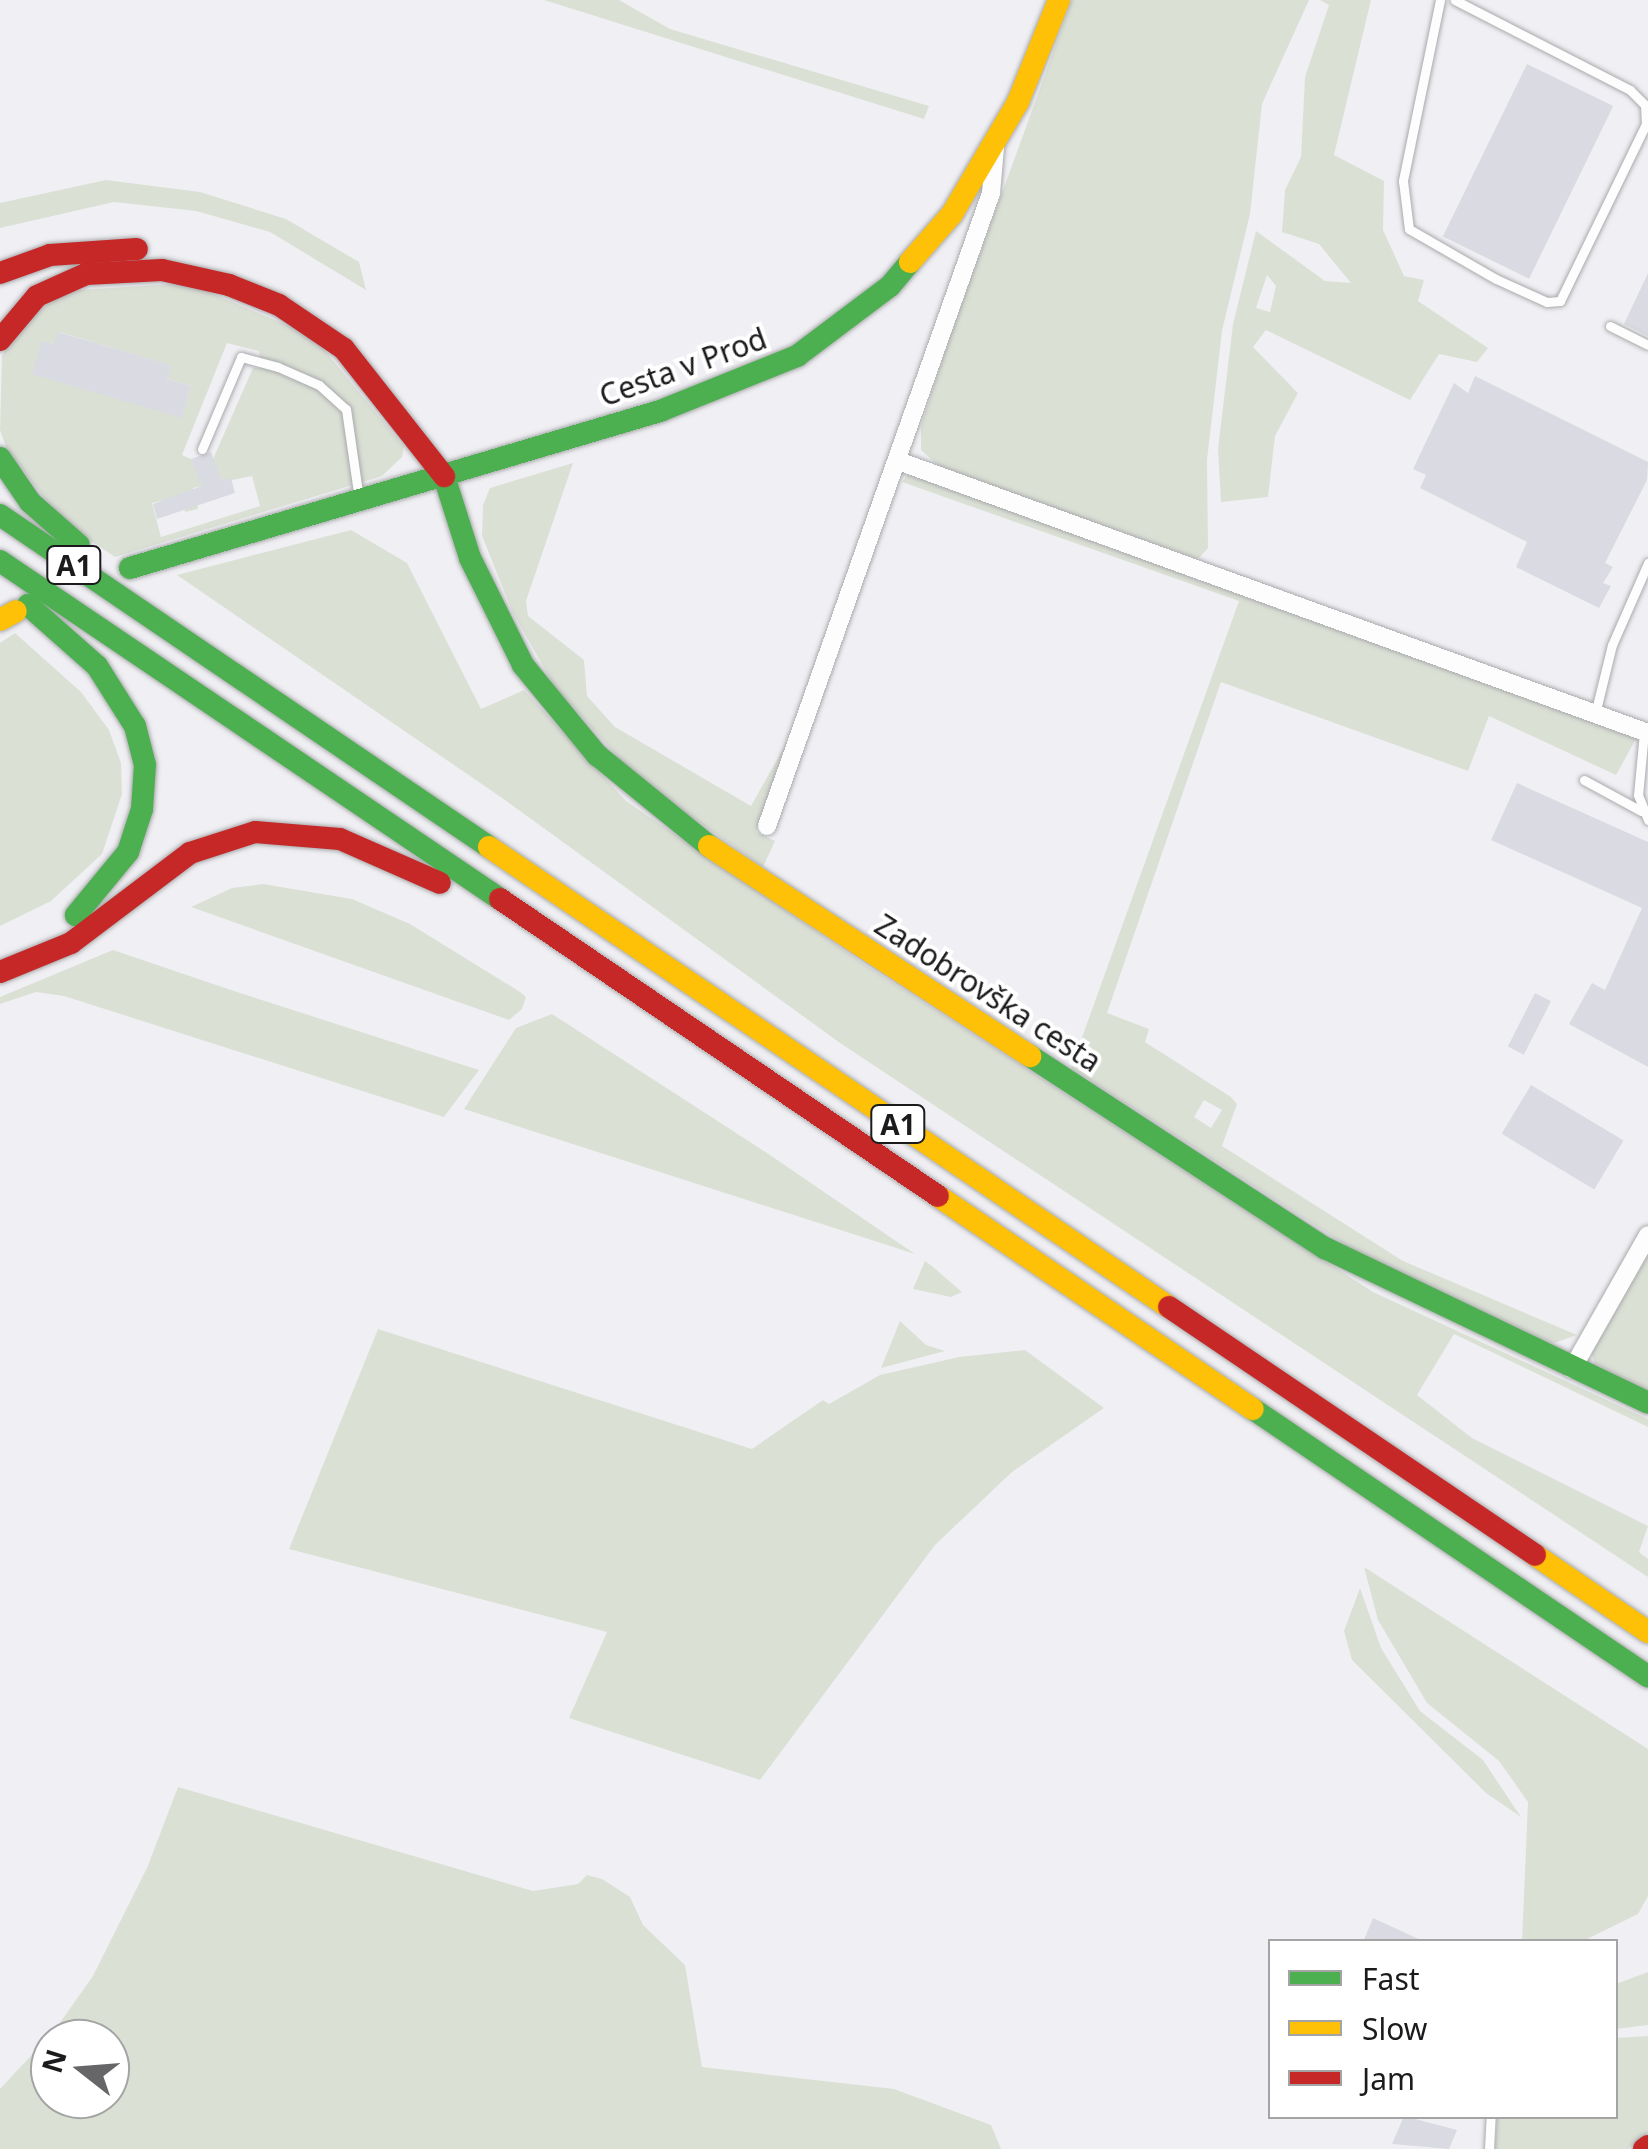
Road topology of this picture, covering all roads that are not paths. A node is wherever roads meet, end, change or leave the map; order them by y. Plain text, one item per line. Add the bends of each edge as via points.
1 (1059, 0) edge
2 (1440, 0) edge
3 (1455, 0) edge
4 (995, 146) junction
5 (0, 272) edge
6 (1610, 326) dead end
7 (0, 340) edge
8 (1648, 345) edge
9 (202, 449) dead end
10 (0, 458) edge
11 (901, 462) junction
12 (444, 476) junction
13 (359, 500) junction
14 (0, 515) edge
15 (0, 561) edge
16 (1648, 563) edge
17 (130, 568) dead end
18 (0, 584) edge
19 (148, 615) junction
20 (1594, 716) junction
21 (1646, 733) edge
22 (1584, 780) dead end
23 (1644, 816) edge
24 (767, 826) dead end
25 (559, 941) junction
26 (0, 952) edge
27 (0, 972) edge
28 (1648, 1235) edge
29 (1572, 1369) junction
30 (1648, 1404) edge
31 (1648, 1632) edge
32 (1648, 1676) edge
33 (1491, 2119) edge
34 (1489, 2149) edge

1 - 4 main road, Cesta v Prod
2 - 3 lane via 1403,181 1409,229 1496,280 1546,302 1560,301 1646,124 1646,106 1630,90
4 - 11 street via 992,194
4 - 12 main road, Cesta v Prod via 952,214 890,286 797,356 716,392
5 - 12 main road, Zadobrovška cesta via 50,255 150,249 227,262 280,283 353,330 396,374 428,424
6 - 8 lane
7 - 12 main road via 37,296 86,274 142,268 230,285 279,305 344,349
9 - 13 lane via 241,357 278,367 319,385 346,409
10 - 19 main road via 44,518 114,571
11 - 20 street
11 - 24 street
12 - 13 main road, Cesta v Prod
12 - 29 main road, Zadobrovška cesta via 470,558 524,665 597,756 669,820 1325,1248
13 - 17 main road, Cesta v Prod
14 - 19 main road, A1
15 - 25 main road, A1
16 - 20 lane via 1612,645
18 - 26 main road via 62,630 113,688 138,736 145,787 132,842 102,891 63,925
19 - 31 main road, A1
20 - 21 street
21 - 23 lane
22 - 23 lane
25 - 27 main road via 493,918 366,847 320,835 255,832 190,853 72,943
25 - 32 main road, A1
28 - 29 street
29 - 30 main road, Zadobrovška cesta
33 - 34 lane

